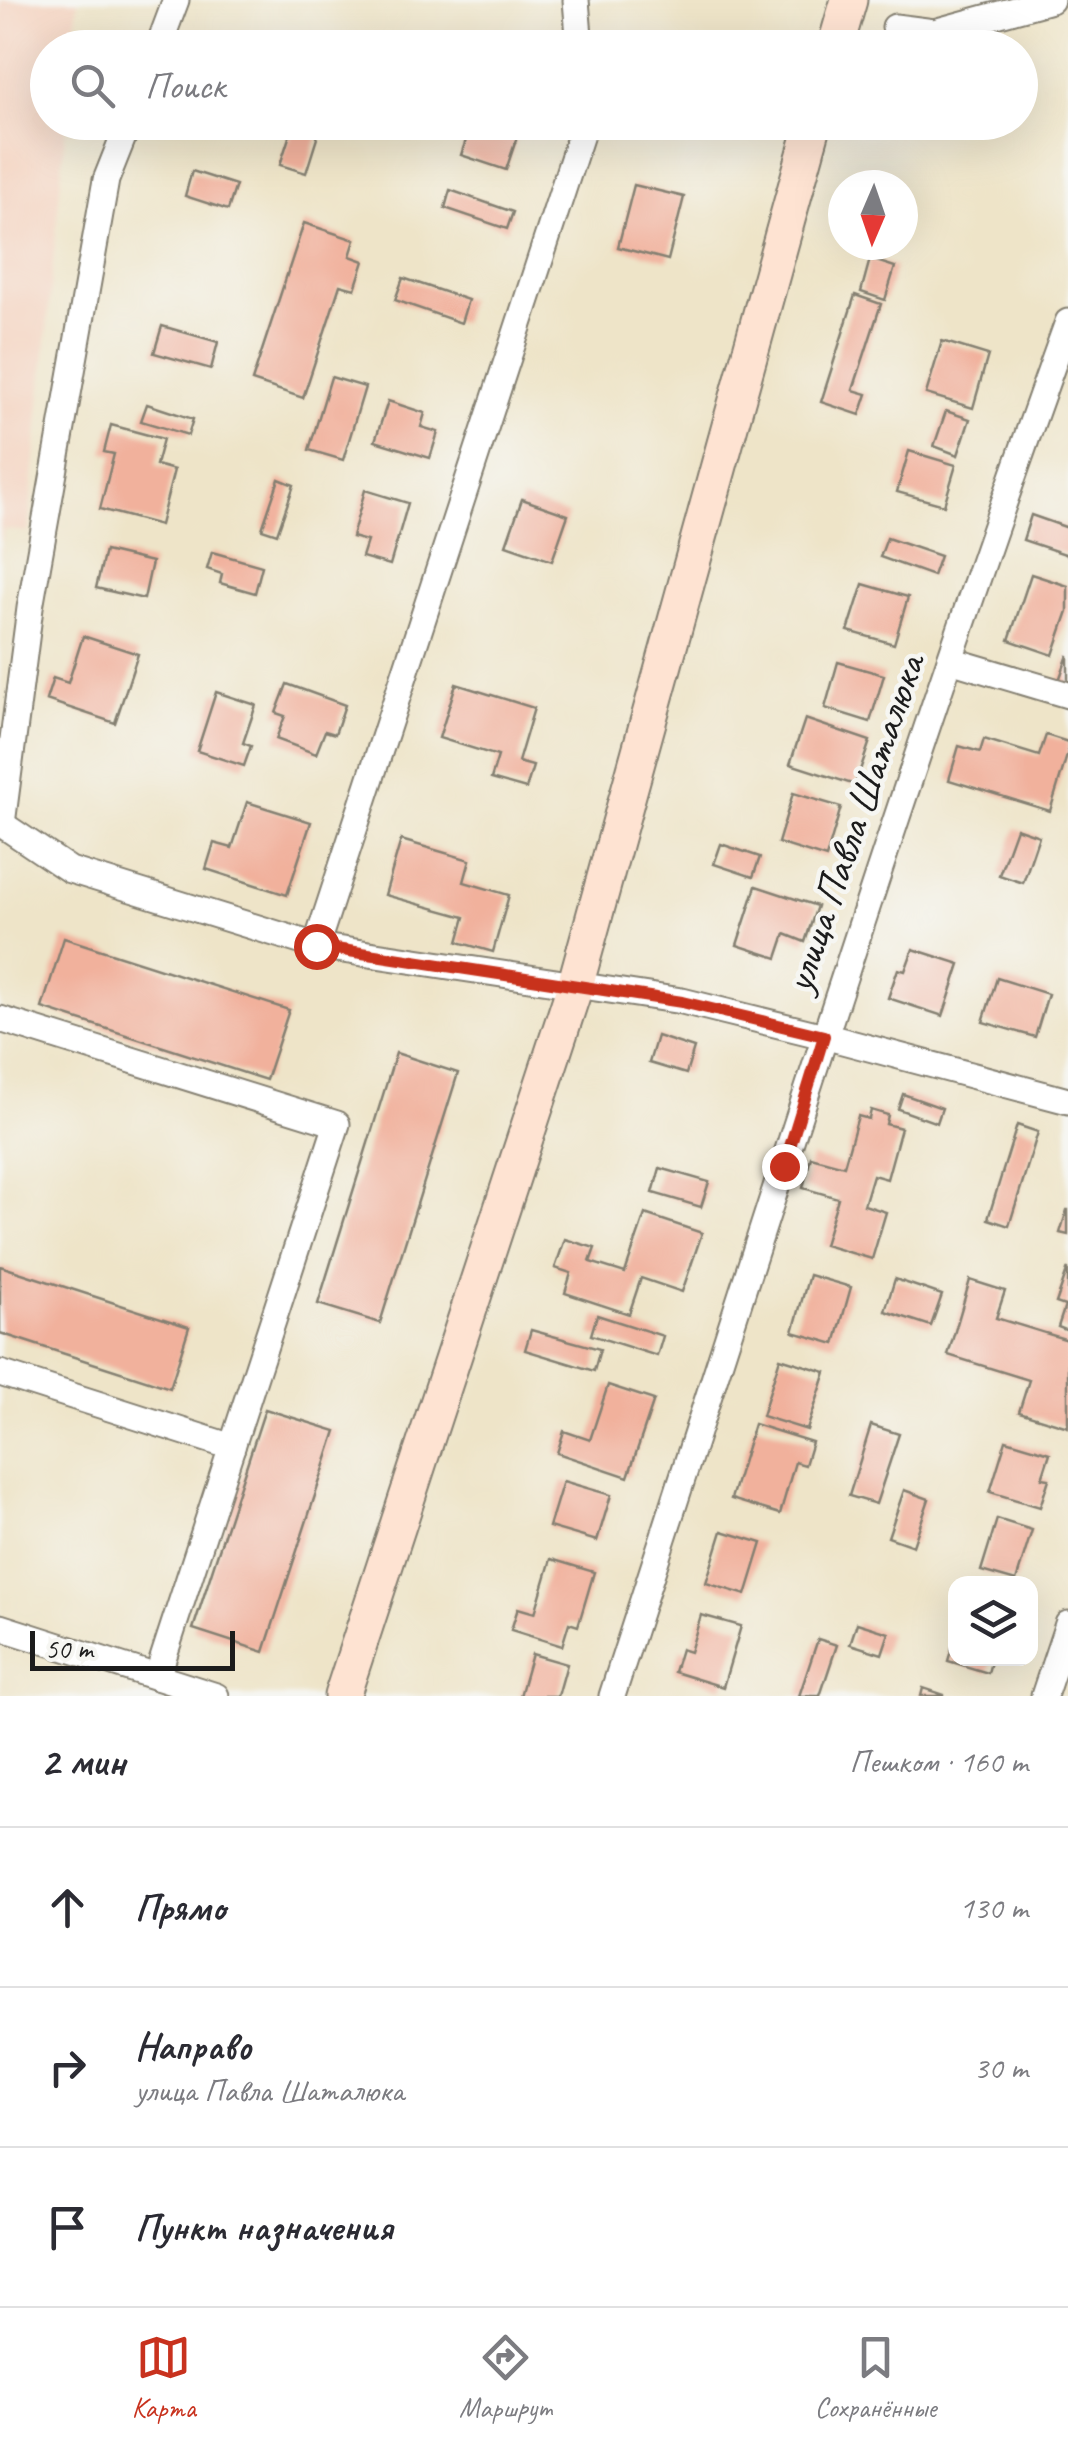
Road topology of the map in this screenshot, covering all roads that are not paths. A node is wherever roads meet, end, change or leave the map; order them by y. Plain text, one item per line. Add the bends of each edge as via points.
1 (176, 0) edge
2 (576, 0) edge
3 (848, 0) edge
4 (1051, 0) edge
5 (896, 27) dead end
6 (165, 30) edge
7 (578, 30) edge
8 (840, 30) edge
9 (919, 30) edge
10 (941, 30) edge
11 (121, 140) edge
12 (579, 140) edge
13 (809, 140) edge
14 (1068, 322) edge
15 (950, 660) junction
16 (1068, 695) edge
17 (1, 824) edge
18 (316, 946) junction
19 (574, 986) junction
20 (0, 1019) edge
21 (824, 1036) junction
22 (1068, 1101) edge
23 (0, 1373) edge
24 (232, 1447) junction
25 (1068, 1624) edge
26 (0, 1627) edge
27 (157, 1677) junction
28 (216, 1696) edge
29 (342, 1696) edge
30 (612, 1696) edge
31 (1044, 1696) edge

1 - 6 street
2 - 7 street
3 - 8 street
4 - 10 street
5 - 9 street
11 - 17 street via 106,180 30,608
12 - 18 street
13 - 19 street
14 - 15 street, улица Павла Шаталюка
15 - 16 street
15 - 21 street, улица Павла Шаталюка
17 - 18 street via 70,870
18 - 19 street
19 - 21 street via 682,1002
19 - 29 street
20 - 24 street via 337,1124
21 - 22 street
21 - 30 street, улица Павла Шаталюка
23 - 24 street
24 - 27 street
25 - 31 street
26 - 27 street
27 - 28 street

